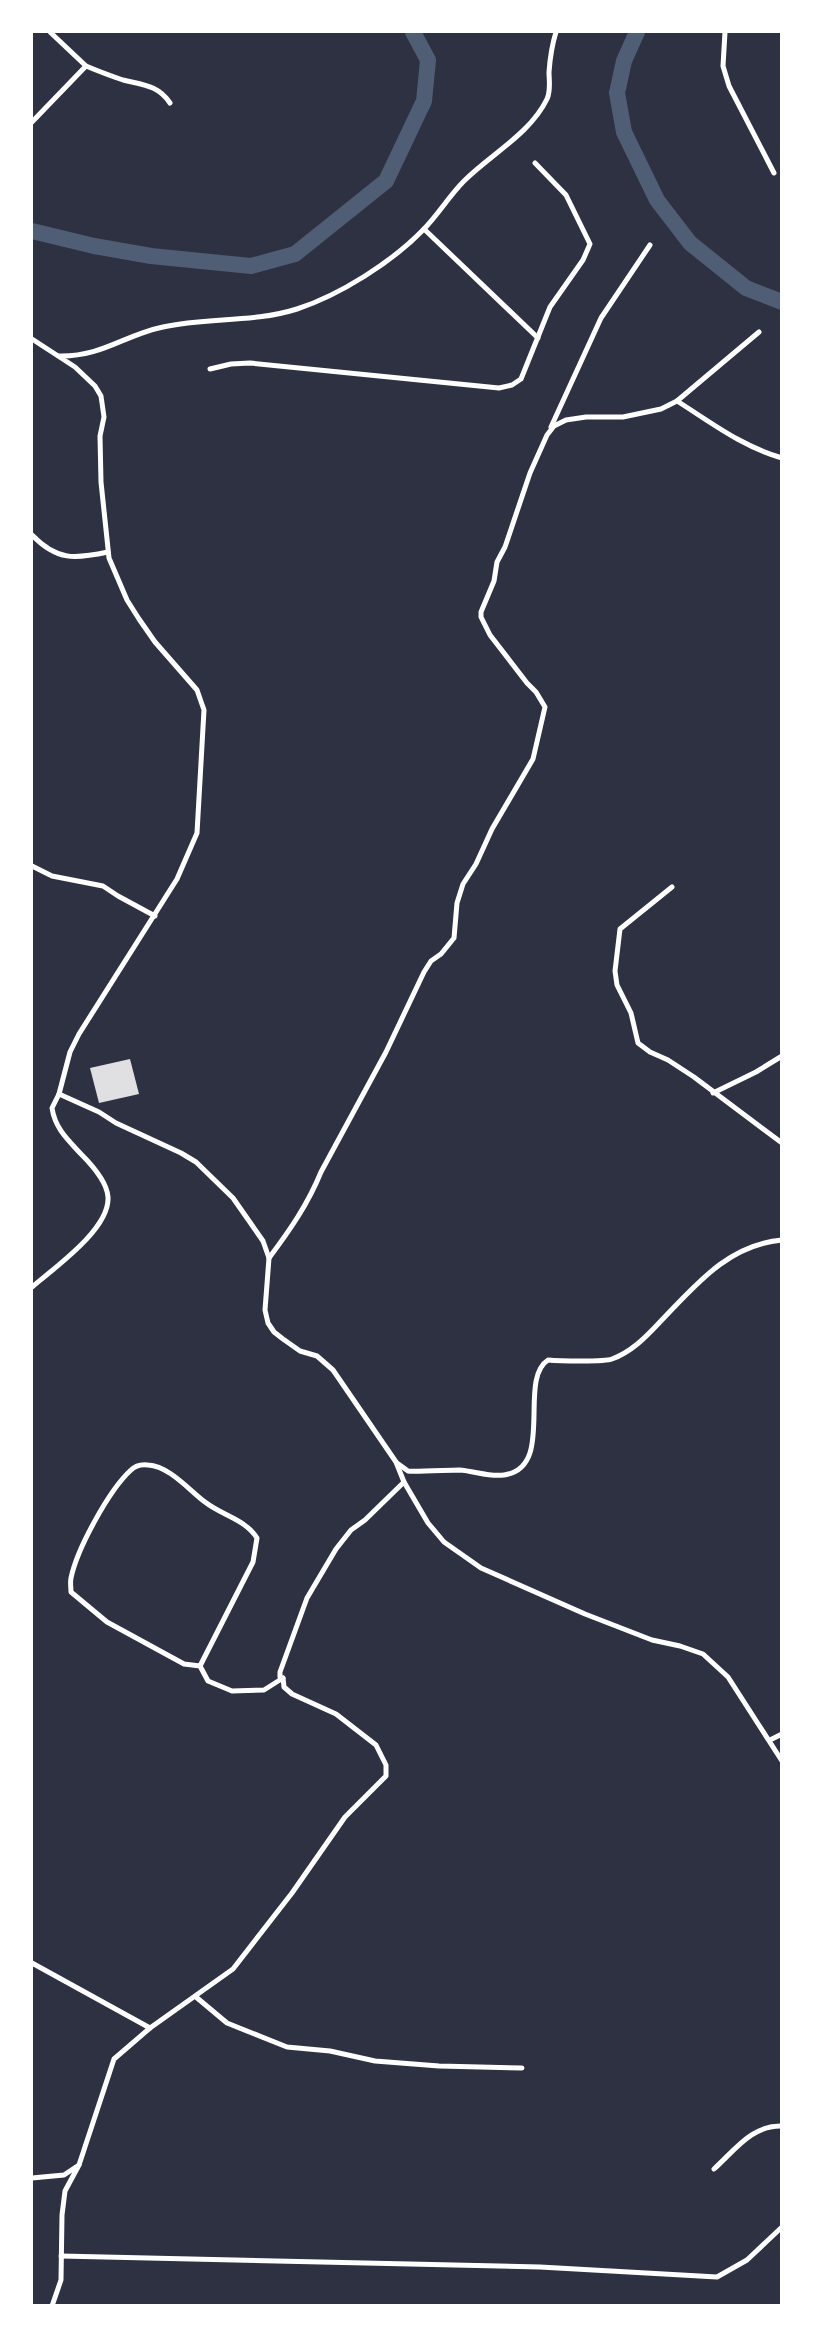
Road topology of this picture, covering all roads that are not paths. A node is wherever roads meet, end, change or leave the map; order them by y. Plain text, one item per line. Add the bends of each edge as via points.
1 (50, 32) edge
2 (556, 32) edge
3 (725, 32) edge
4 (86, 66) junction
5 (170, 103) dead end
6 (32, 122) edge
7 (535, 163) dead end
8 (774, 173) dead end
9 (424, 229) junction
10 (650, 245) dead end
11 (759, 332) dead end
12 (538, 338) junction
13 (32, 339) edge
14 (58, 356) junction
15 (210, 369) dead end
16 (677, 401) junction
17 (549, 431) junction
18 (782, 458) edge
19 (32, 535) edge
20 (108, 552) junction
21 (32, 866) edge
22 (672, 887) dead end
23 (154, 915) junction
24 (782, 1056) edge
25 (713, 1093) junction
26 (59, 1094) junction
27 (782, 1143) edge
28 (782, 1240) edge
29 (269, 1258) junction
30 (32, 1287) edge
31 (396, 1462) junction
32 (404, 1482) junction
33 (200, 1666) junction
34 (284, 1678) junction
35 (782, 1734) edge
36 (770, 1740) junction
37 (782, 1761) edge
38 (32, 1963) edge
39 (196, 1997) junction
40 (150, 2028) junction
41 (522, 2068) dead end
42 (782, 2126) edge
43 (79, 2165) junction
44 (714, 2169) dead end
45 (32, 2178) edge
46 (782, 2227) edge
47 (61, 2256) junction
48 (52, 2306) edge

1 - 4 street
2 - 9 street via 549,95 541,110 463,182
3 - 8 street via 723,66 729,86
4 - 5 street via 149,85 163,93
4 - 6 street
7 - 12 street via 567,195 590,244 550,307
9 - 12 street
9 - 14 street via 359,280 299,308 248,319 164,327 90,354
10 - 17 street via 600,318
11 - 16 street
12 - 15 street via 521,380 499,388 250,363
13 - 14 street
14 - 20 street via 88,379 101,396 101,482
16 - 17 street via 636,416 566,420
16 - 18 street via 756,451
17 - 29 street via 530,473 481,612 490,635 545,707 533,759 463,884 454,938 424,972 313,1193
19 - 20 street via 57,555 72,558
20 - 23 street via 127,600 155,642 197,690 204,710 197,833 177,879
21 - 23 street via 52,876 103,886
22 - 25 street via 620,930 617,985 631,1013 638,1043
23 - 26 street via 79,1034
24 - 25 street
25 - 27 street
26 - 29 street via 196,1162 246,1216
26 - 30 street via 52,1108 59,1130 101,1180 108,1194 107,1210 94,1230
28 - 31 street via 744,1249 715,1267 638,1345 614,1359 544,1362 537,1382 528,1459 515,1472 488,1476 462,1470 409,1471
29 - 31 street via 265,1311 268,1323 283,1339 300,1351 317,1356 333,1370
31 - 32 street
32 - 34 street via 351,1530 336,1549 307,1598 282,1666 280,1677
32 - 36 street via 444,1542 481,1568 585,1614 703,1654 728,1677
33 - 33 street via 184,1664 107,1622 70,1592 71,1577 94,1524 118,1485 138,1465 154,1465 170,1474 205,1502 250,1528 257,1538 253,1562
33 - 34 street via 208,1681 232,1691 264,1690
34 - 39 street via 284,1687 292,1694 336,1714 376,1745 386,1765 386,1776 345,1817 233,1969
35 - 36 street
36 - 37 street
38 - 40 street
39 - 40 street
39 - 41 street via 227,2023 287,2047 396,2063
40 - 43 street via 114,2059
42 - 44 street via 756,2130
43 - 45 street via 64,2175
43 - 47 street via 65,2191
46 - 47 street via 747,2260 717,2277 540,2267
47 - 48 street via 61,2280

